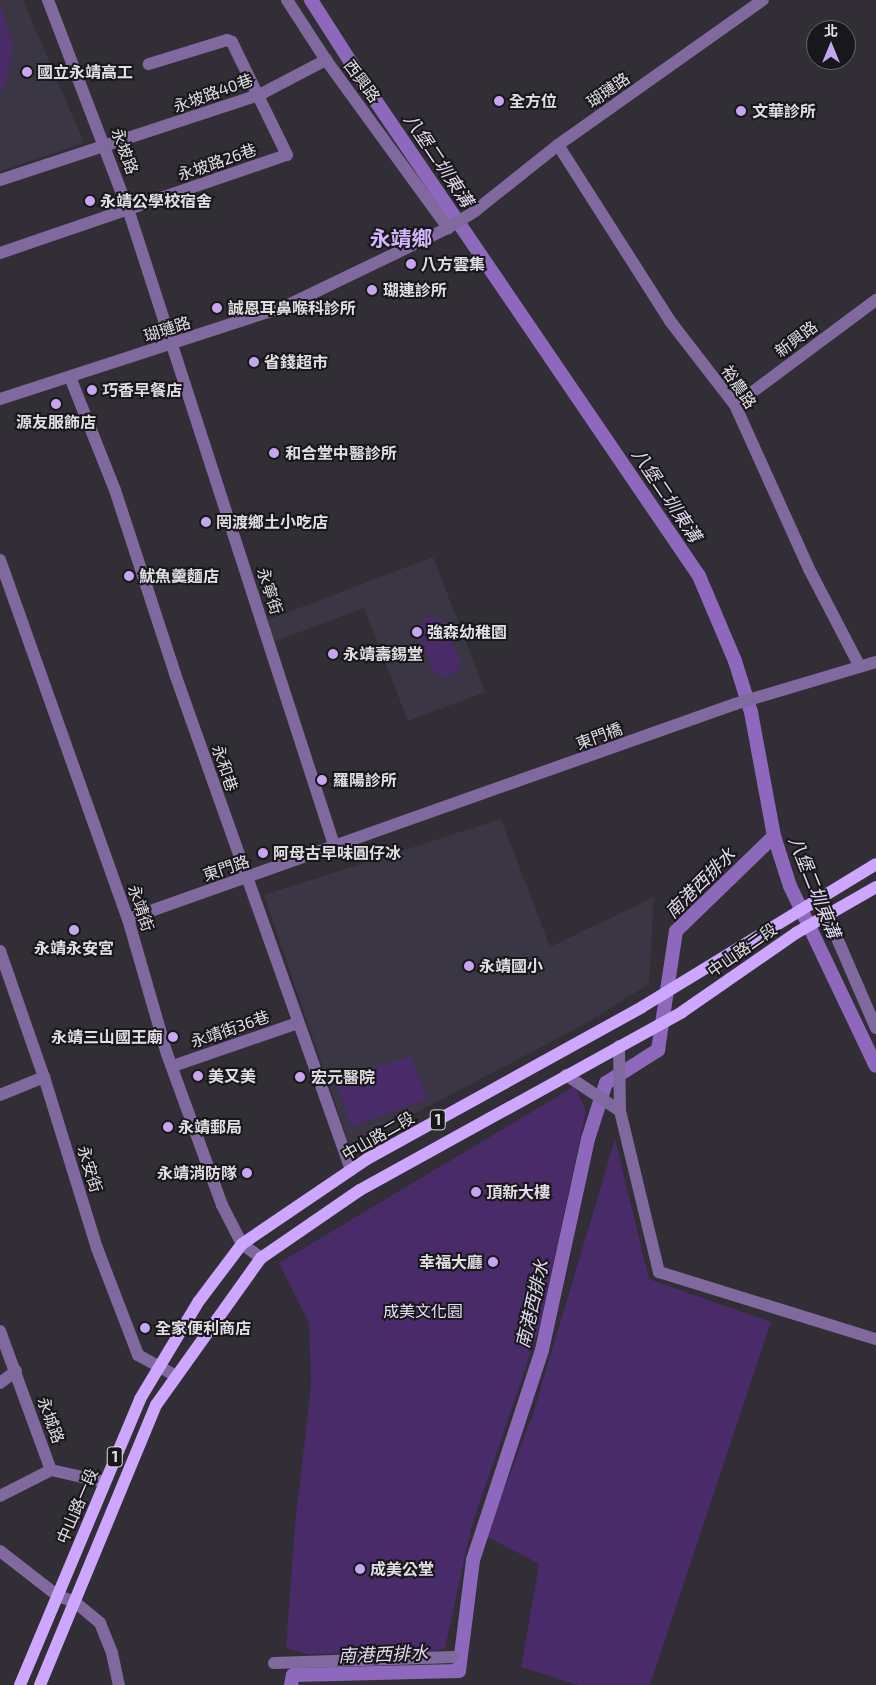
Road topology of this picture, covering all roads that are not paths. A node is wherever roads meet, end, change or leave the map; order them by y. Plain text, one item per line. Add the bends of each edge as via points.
1 (48, 0) edge
2 (287, 0) edge
3 (763, 0) edge
4 (326, 60) junction
5 (149, 64) dead end
6 (259, 95) junction
7 (558, 145) junction
8 (107, 147) junction
9 (0, 180) edge
10 (128, 209) junction
11 (448, 228) junction
12 (0, 252) edge
13 (876, 300) edge
14 (170, 346) junction
15 (70, 377) junction
16 (0, 399) edge
17 (735, 405) junction
18 (0, 560) edge
19 (876, 662) edge
20 (860, 667) junction
21 (335, 848) junction
22 (876, 864) edge
23 (246, 879) junction
24 (876, 887) edge
25 (827, 915) junction
26 (128, 919) junction
27 (0, 950) edge
28 (298, 1023) junction
29 (876, 1028) edge
30 (619, 1046) junction
31 (173, 1066) junction
32 (566, 1075) junction
33 (44, 1077) junction
34 (0, 1095) edge
35 (620, 1111) junction
36 (351, 1170) junction
37 (242, 1244) junction
38 (261, 1258) junction
39 (0, 1331) edge
40 (876, 1339) edge
41 (159, 1367) junction
42 (16, 1371) junction
43 (176, 1376) junction
44 (0, 1383) edge
45 (52, 1470) junction
46 (104, 1482) junction
47 (0, 1496) edge
48 (0, 1551) edge
49 (58, 1596) junction
50 (75, 1602) junction
51 (453, 1657) dead end
52 (274, 1663) dead end
53 (20, 1685) edge
54 (40, 1685) edge
55 (119, 1685) edge

1 - 8 street, 永坡路
2 - 4 street, 西興路
3 - 7 street, 瑚璉路
4 - 6 street, 永坡路40巷
4 - 11 street, 西興路
5 - 6 street via 227,40 232,42
6 - 8 street, 永坡路40巷
6 - 10 street, 永坡路26巷 via 287,155
7 - 11 street, 瑚璉路 via 475,212
7 - 17 street, 裕農路 via 670,321
8 - 9 street, 永坡路40巷
8 - 10 street, 永坡路
10 - 12 street, 永坡路26巷
10 - 14 street, 永坡路
11 - 14 street, 瑚璉路 via 286,306
13 - 17 street, 新興路
14 - 15 street, 瑚璉路
14 - 21 street, 永寧街 via 210,456
15 - 16 street, 瑚璉路
15 - 23 street, 永和巷 via 114,490
17 - 20 street, 裕農路 via 809,569
18 - 26 street, 永靖街
19 - 20 street, 東門橋
20 - 21 street, 東門橋 via 735,704
21 - 23 street, 東門路
22 - 36 main road, 中山路二段 / 1 via 789,914 642,1007
23 - 26 street, 東門路
23 - 28 street, 永和巷
24 - 25 main road, 1
25 - 29 street
25 - 30 main road, 中山路二段 / 1 via 682,1012
26 - 31 street, 永靖街
27 - 33 street, 永安街
28 - 31 street, 永靖街36巷
28 - 36 street, 永和巷
30 - 32 main road, 1
30 - 35 street
31 - 37 street, 永靖街 via 225,1212
32 - 35 street
32 - 38 main road, 1 via 360,1190
33 - 34 street
33 - 41 street, 永安街 via 97,1248 138,1355
35 - 40 street via 659,1272
36 - 37 main road, 中山路二段 / 1
37 - 38 street, 永靖街
37 - 41 main road, 中山路一段 / 1 via 199,1301
38 - 43 main road, 1
39 - 42 street, 永城路
41 - 43 street, 永安街
41 - 46 main road, 中山路一段 / 1 via 140,1399
42 - 44 street
42 - 45 street, 永城路
43 - 50 main road, 1 via 156,1406
45 - 46 street, 永城路
45 - 47 street
46 - 49 main road, 中山路一段 / 1
48 - 49 street
49 - 50 street
49 - 53 main road, 中山路一段 / 1
50 - 54 main road, 1
50 - 55 street via 100,1623 112,1653
51 - 52 street

